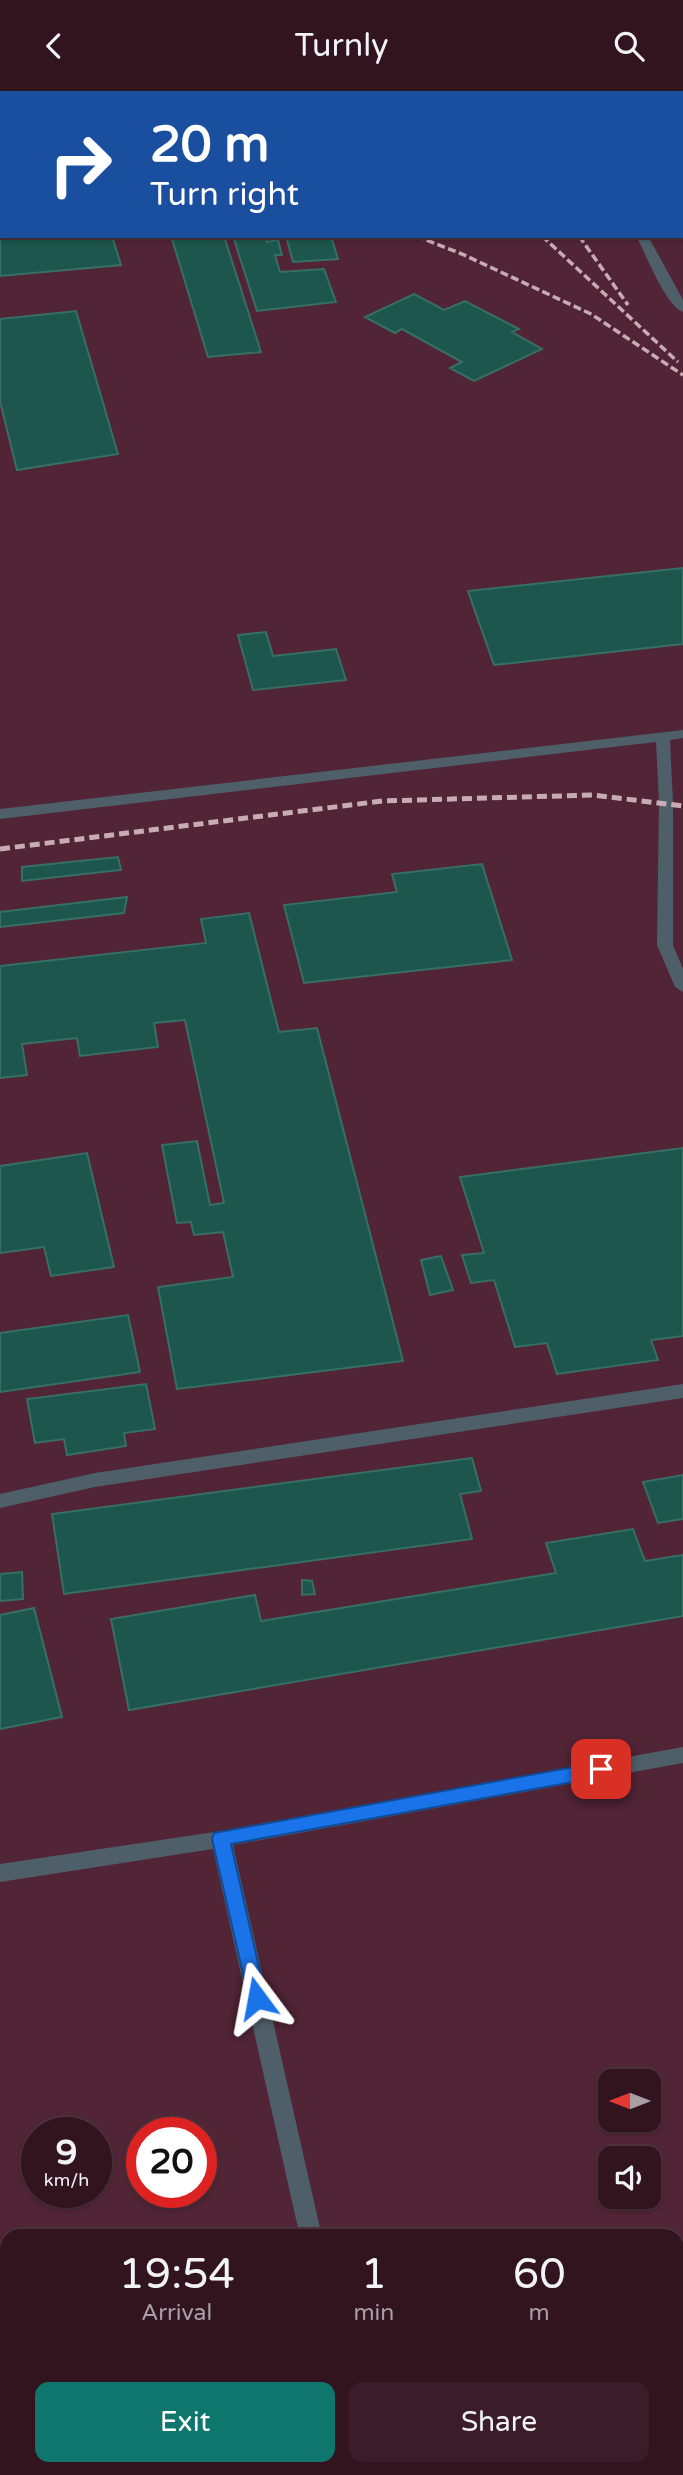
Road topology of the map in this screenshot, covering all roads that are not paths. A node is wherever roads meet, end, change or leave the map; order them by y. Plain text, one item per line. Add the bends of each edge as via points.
1 (643, 238) edge
2 (683, 308) edge
3 (683, 734) edge
4 (663, 737) junction
5 (0, 814) edge
6 (683, 987) edge
7 (683, 1391) edge
8 (0, 1501) edge
9 (683, 1755) edge
10 (221, 1839) junction
11 (0, 1873) edge
12 (309, 2229) edge

1 - 2 lane
3 - 4 lane
4 - 5 lane
4 - 6 lane via 665,945
7 - 8 lane via 96,1480
9 - 10 lane
10 - 11 lane
10 - 12 lane

